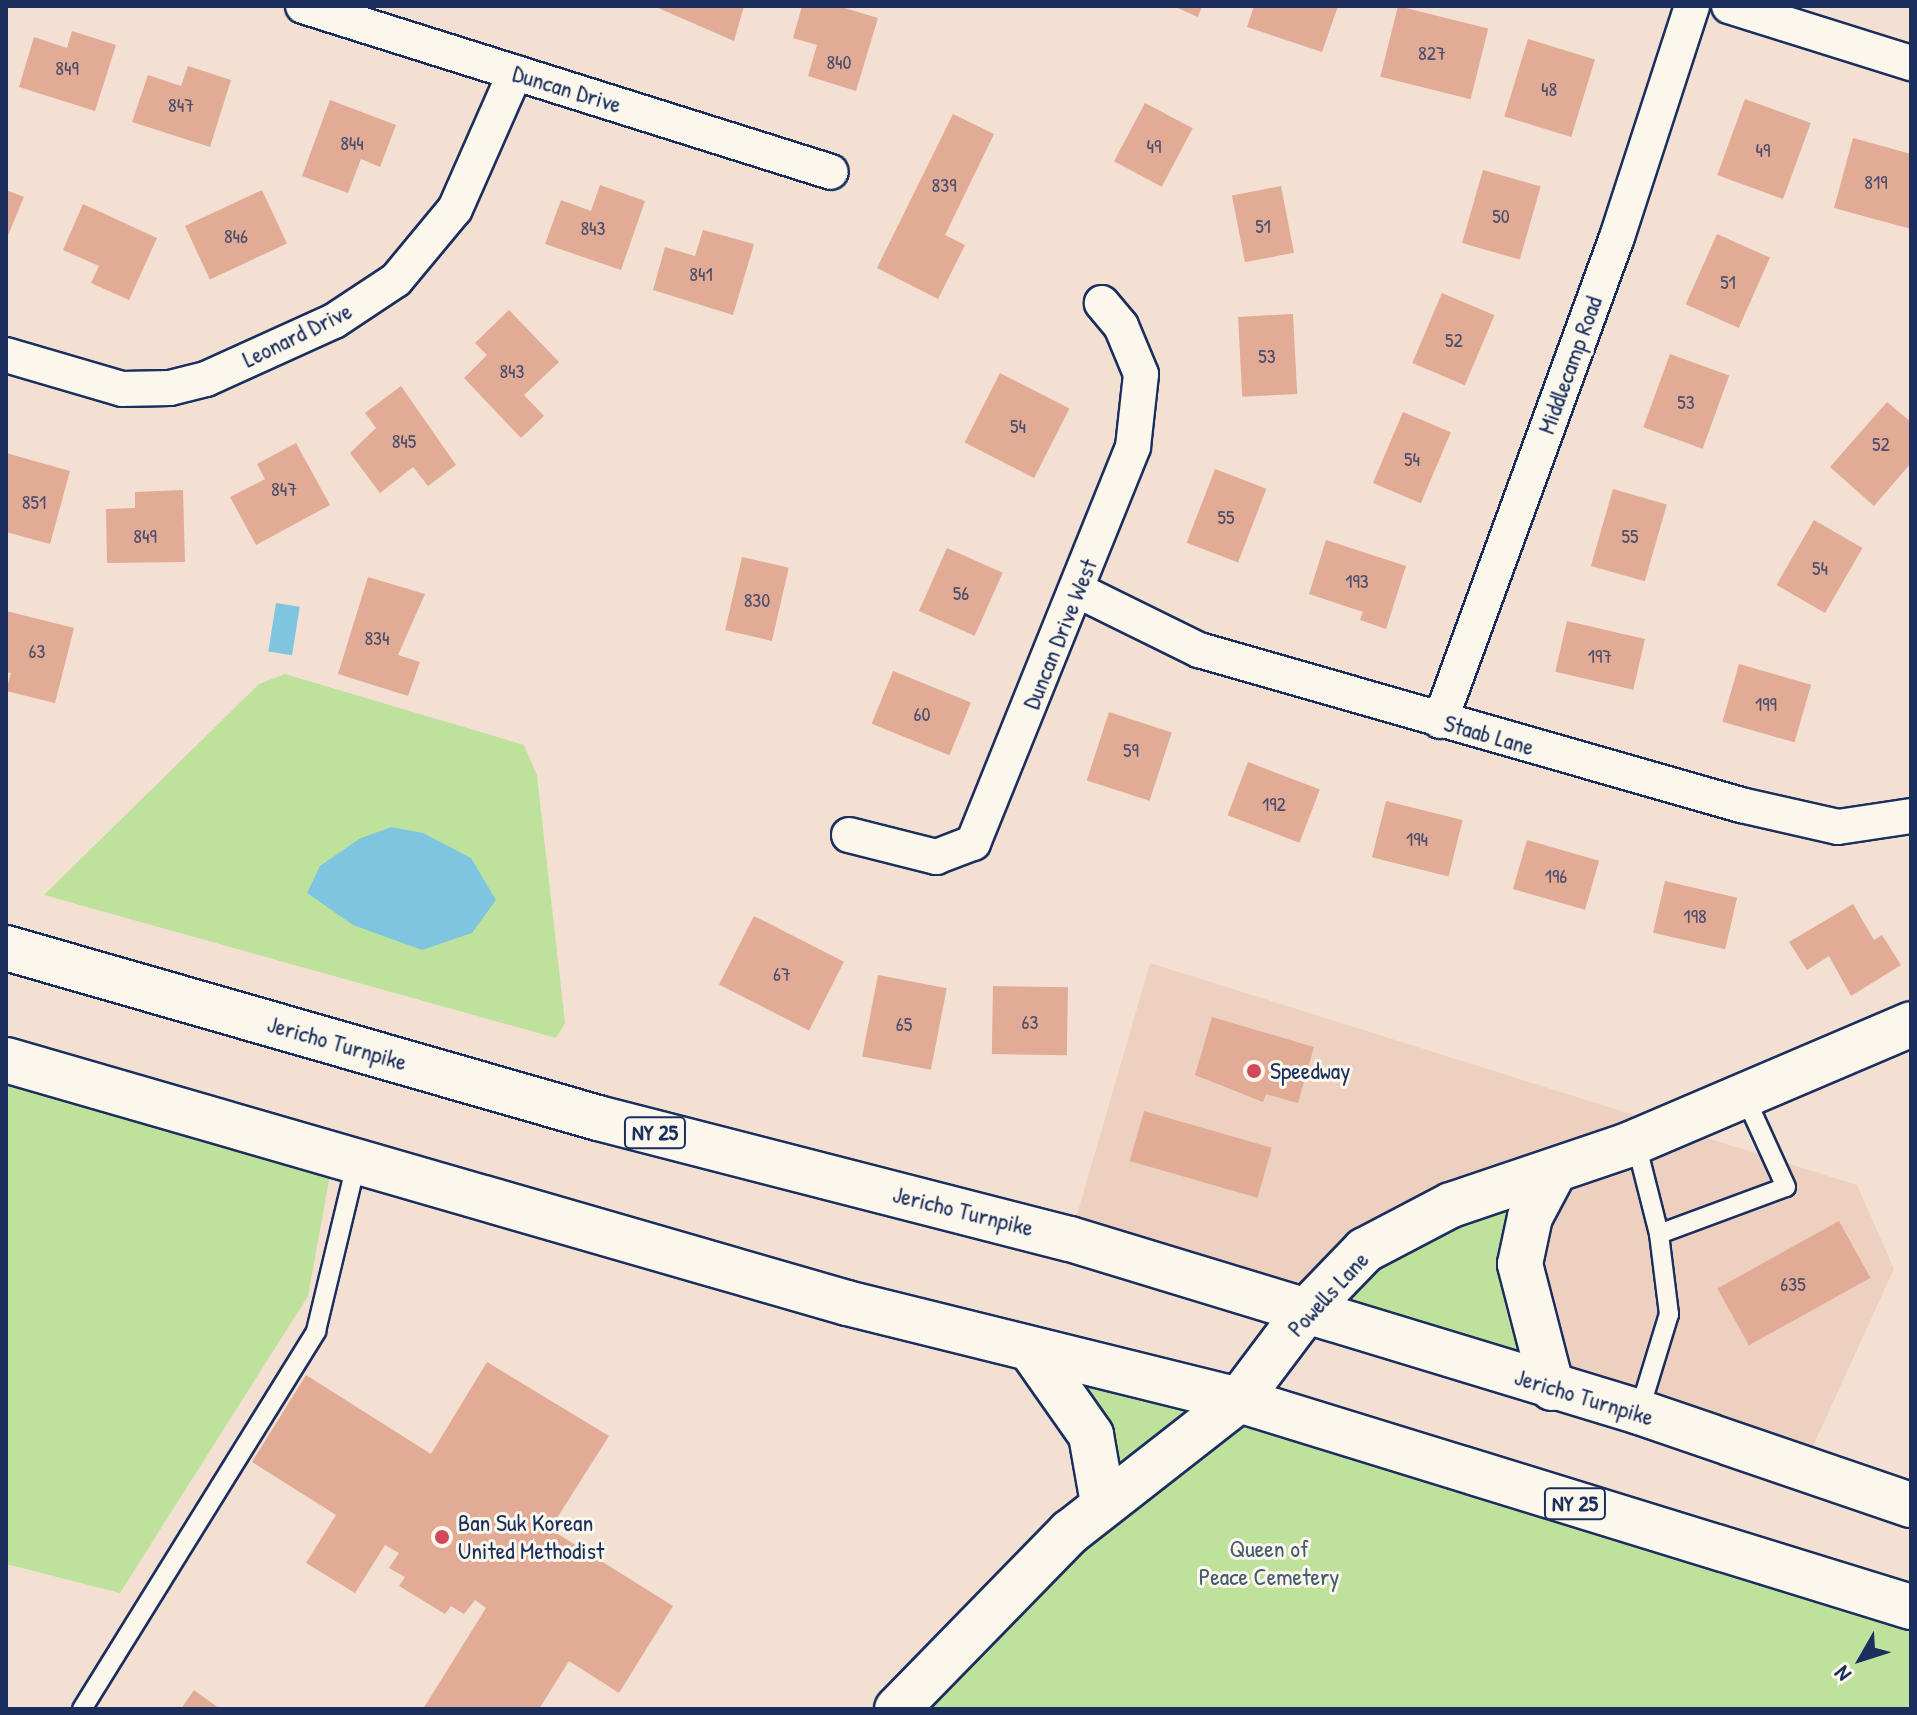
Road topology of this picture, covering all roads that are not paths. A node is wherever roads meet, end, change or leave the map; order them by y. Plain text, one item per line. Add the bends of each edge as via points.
1 (303, 6) edge
2 (1692, 6) edge
3 (1729, 6) edge
4 (1911, 63) edge
5 (515, 73) junction
6 (831, 172) dead end
7 (1102, 303) dead end
8 (6, 355) edge
9 (1079, 591) junction
10 (1440, 721) junction
11 (1911, 816) edge
12 (849, 835) dead end
13 (6, 948) edge
14 (1911, 1024) edge
15 (6, 1060) edge
16 (1744, 1095) junction
17 (1636, 1142) junction
18 (357, 1160) junction
19 (1555, 1170) junction
20 (1659, 1234) junction
21 (1306, 1311) junction
22 (1032, 1351) junction
23 (1552, 1388) junction
24 (1239, 1400) junction
25 (1639, 1412) junction
26 (1103, 1503) junction
27 (1911, 1505) edge
28 (1911, 1607) edge
29 (82, 1709) edge
30 (897, 1709) edge

1 - 5 street, Duncan Drive
2 - 10 street, Middlecamp Road via 1612,252
3 - 4 street
5 - 6 street, Duncan Drive
5 - 8 street, Leonard Drive via 455,209 396,280 334,321 206,379 170,388 122,389
7 - 9 street, Duncan Drive West via 1121,326 1141,374 1141,399 1133,447
9 - 10 street, Staab Lane via 1199,650
9 - 12 street, Duncan Drive West via 973,843 936,857
10 - 11 street, Staab Lane via 1838,827
13 - 21 main road, Jericho Turnpike / NY 25 via 598,1118 1070,1239
14 - 16 main road, Powells Lane
15 - 18 main road, NY 25
16 - 17 main road, Powells Lane
16 - 20 lane via 1786,1187
17 - 19 main road, Powells Lane
17 - 20 lane
18 - 22 main road, NY 25
18 - 29 lane via 316,1331
19 - 21 main road, Powells Lane via 1451,1205 1365,1250
19 - 23 main road via 1530,1217 1520,1264
20 - 25 lane via 1669,1314
21 - 23 main road, Jericho Turnpike / NY 25
21 - 24 main road, Powells Lane
22 - 24 main road, NY 25
22 - 26 main road via 1091,1435
23 - 25 main road, Jericho Turnpike / NY 25
24 - 26 main road, Powells Lane
24 - 28 main road, NY 25
25 - 27 main road, Jericho Turnpike / NY 25
26 - 30 main road, Powells Lane

